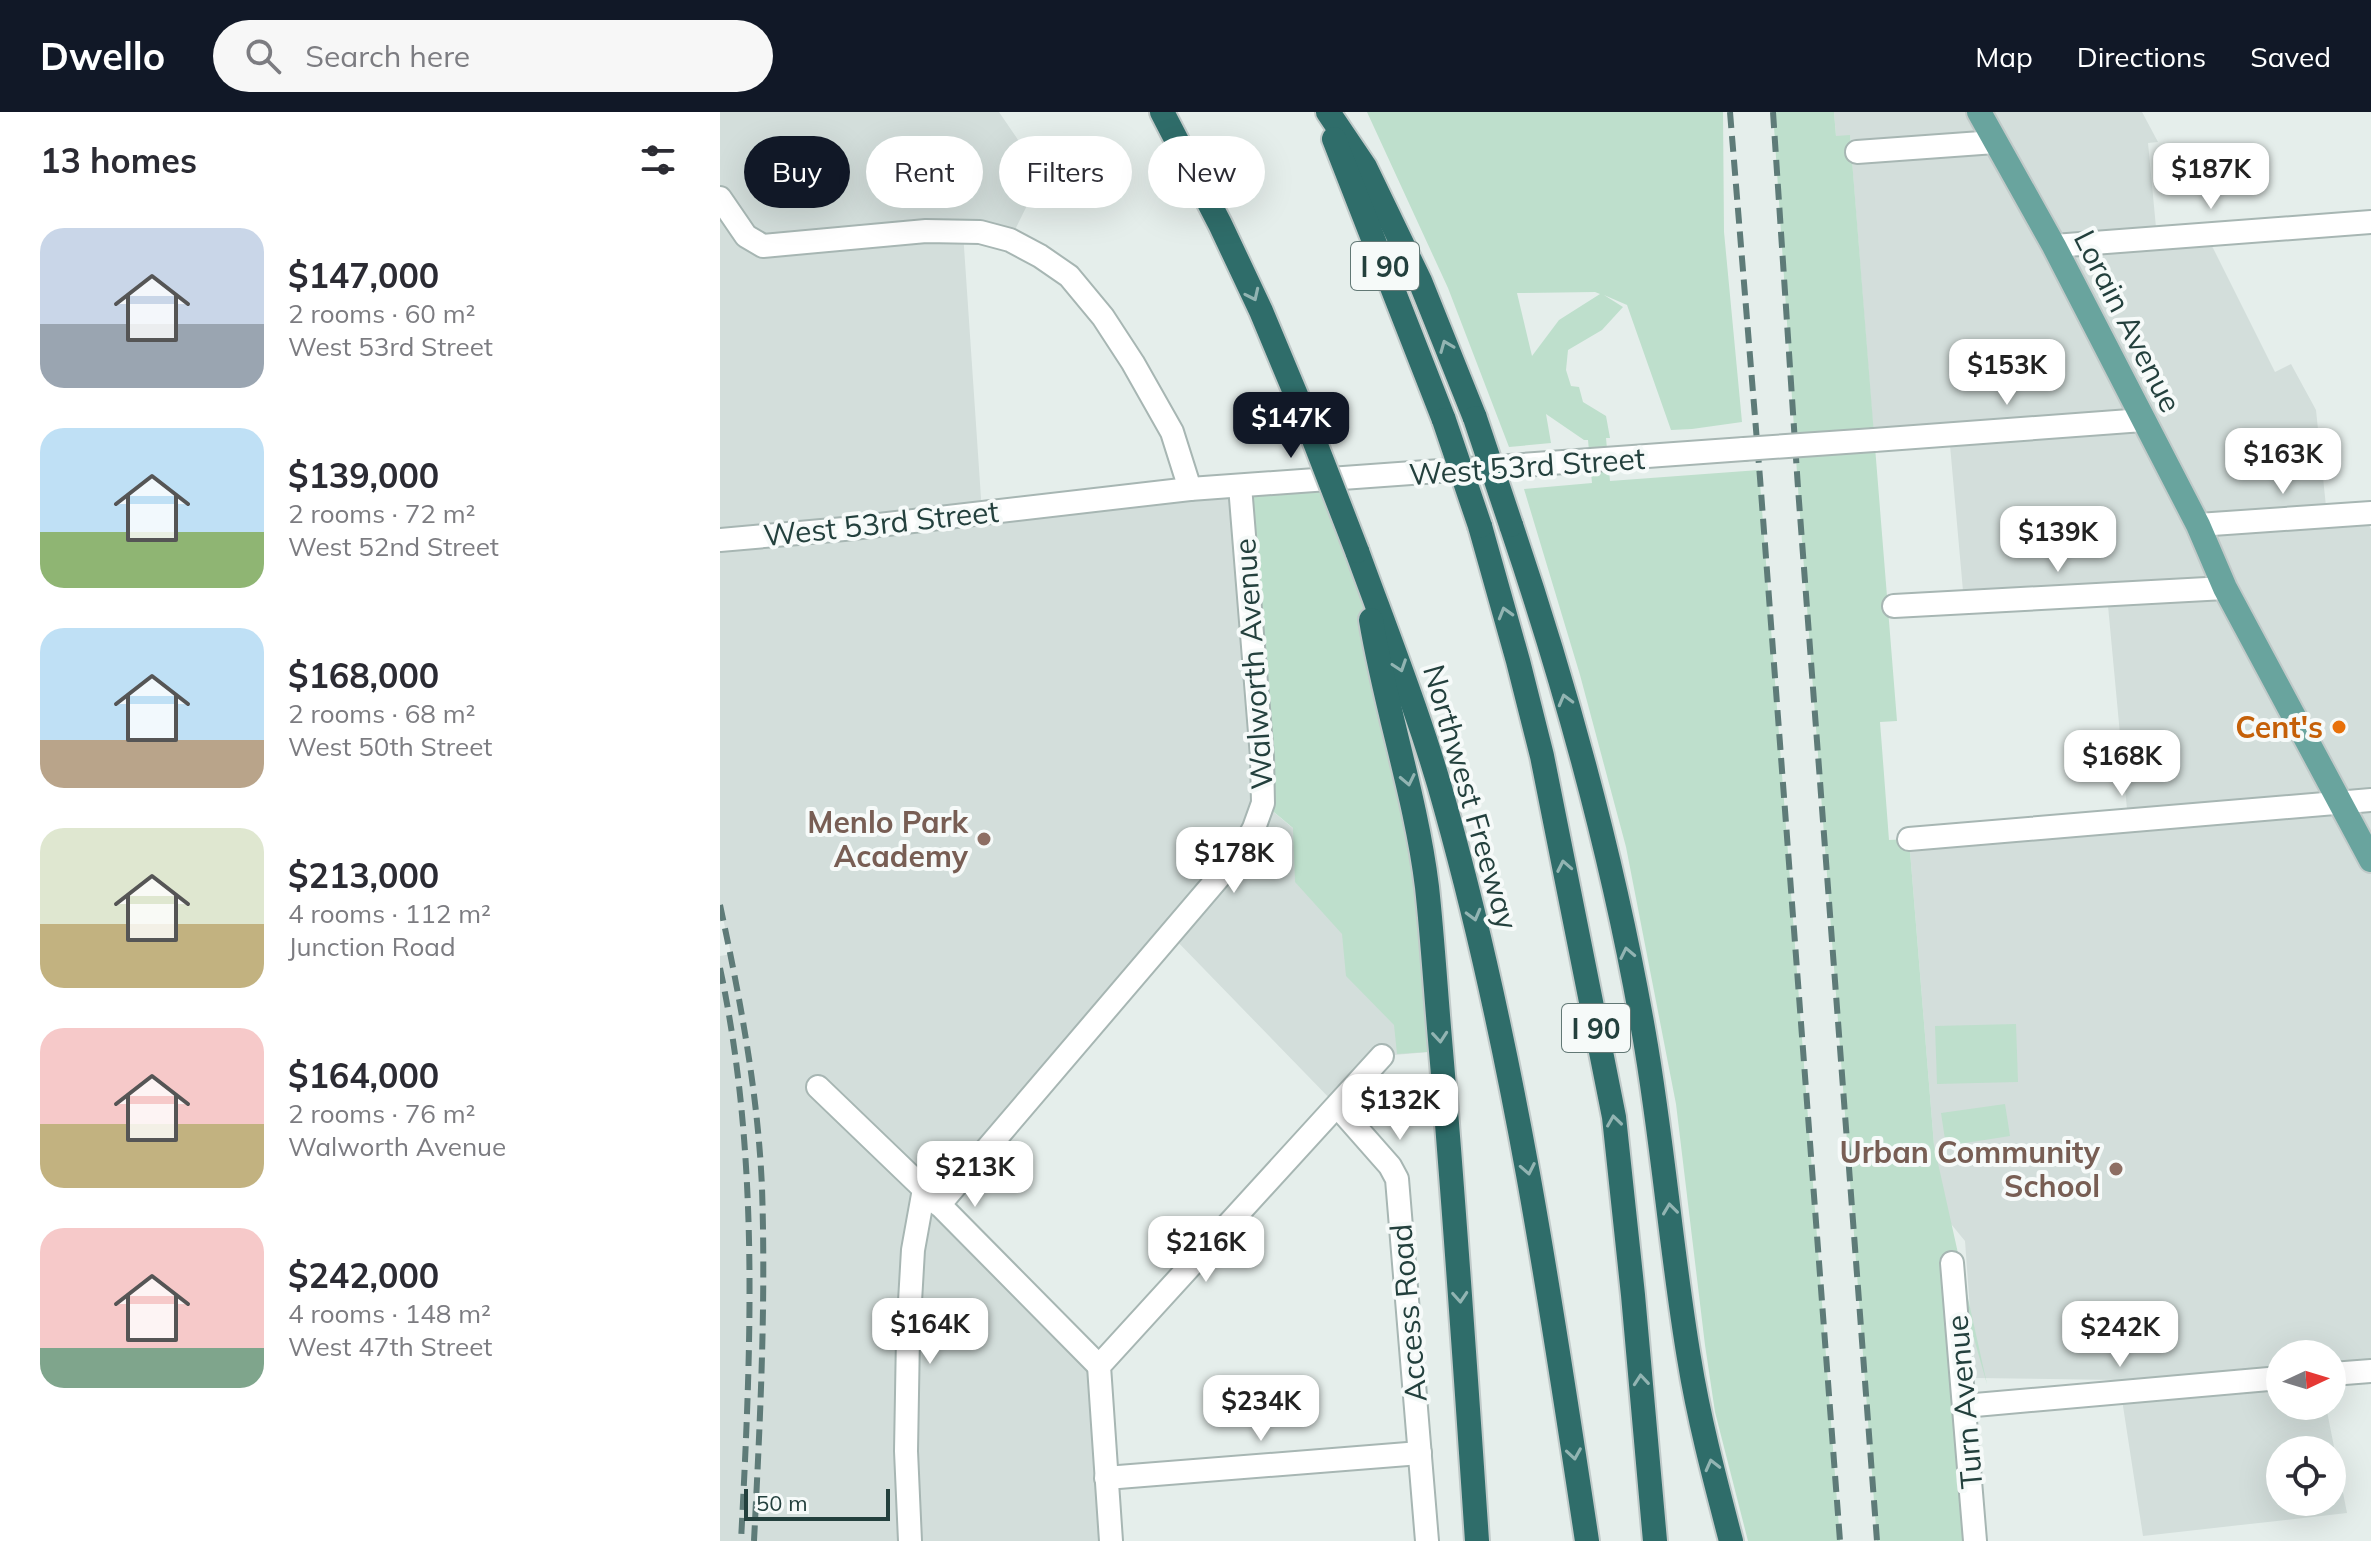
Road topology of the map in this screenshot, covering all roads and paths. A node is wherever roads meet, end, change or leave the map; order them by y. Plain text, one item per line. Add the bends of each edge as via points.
1 (1162, 112) edge
2 (1326, 112) edge
3 (1979, 112) edge
4 (1995, 142) junction
5 (1857, 152) dead end
6 (720, 198) edge
7 (2371, 222) edge
8 (2054, 246) junction
9 (2143, 420) junction
10 (1240, 486) junction
11 (1190, 489) junction
12 (2371, 513) edge
13 (2198, 525) junction
14 (720, 540) edge
15 (1360, 559) junction
16 (2225, 588) junction
17 (1894, 606) dead end
18 (2371, 800) edge
19 (2339, 802) junction
20 (1909, 839) dead end
21 (2371, 860) edge
22 (1382, 1056) dead end
23 (818, 1087) dead end
24 (1338, 1107) junction
25 (932, 1197) junction
26 (1952, 1263) dead end
27 (1099, 1366) junction
28 (2371, 1371) edge
29 (2346, 1373) edge
30 (2266, 1379) edge
31 (1964, 1406) junction
32 (1420, 1453) junction
33 (1106, 1478) junction
34 (910, 1541) edge
35 (1111, 1541) edge
36 (1427, 1541) edge
37 (1477, 1541) edge
38 (1587, 1541) edge
39 (1655, 1541) edge
40 (1731, 1541) edge
41 (1975, 1541) edge

1 -> 15 highway, Northwest Freeway, bridge via 1261,311
39 -> 2 highway, I 90, bridge via 1614,1117 1542,756 1480,526
40 -> 2 highway, bridge via 1689,1358 1644,1032 1562,688 1475,418 1420,281 1365,167
3 - 4 main road, Lorain Avenue
4 - 5 street
4 - 8 main road, Lorain Avenue
6 - 11 street via 746,236 763,246 926,231 980,232 1040,256 1069,276 1133,363 1172,432
7 - 8 street
8 - 9 main road, Lorain Avenue
9 - 10 street, West 53rd Street, bridge
9 - 13 main road, Lorain Avenue
10 - 11 street, West 53rd Street
10 - 25 street, Walworth Avenue via 1262,757 1263,803 1254,828 1242,850
11 - 14 street, West 53rd Street
12 - 13 street
13 - 16 main road, Lorain Avenue
15 -> 37 highway via 1427,888
15 -> 38 highway, Northwest Freeway via 1441,791 1478,929 1529,1172
16 - 17 street
16 - 19 main road, Lorain Avenue
18 - 19 street
19 - 20 street
19 - 21 main road, Lorain Avenue
22 - 24 street
23 - 25 street
24 - 27 street
24 - 32 street, Access Road via 1397,1179
25 - 27 street
25 - 34 street via 913,1250 906,1451
26 - 31 street, Turn Avenue
27 - 33 street
28 - 29 street
30 - 31 street
31 - 41 street, Turn Avenue
32 - 33 street
32 - 36 street, Access Road
33 - 35 street

